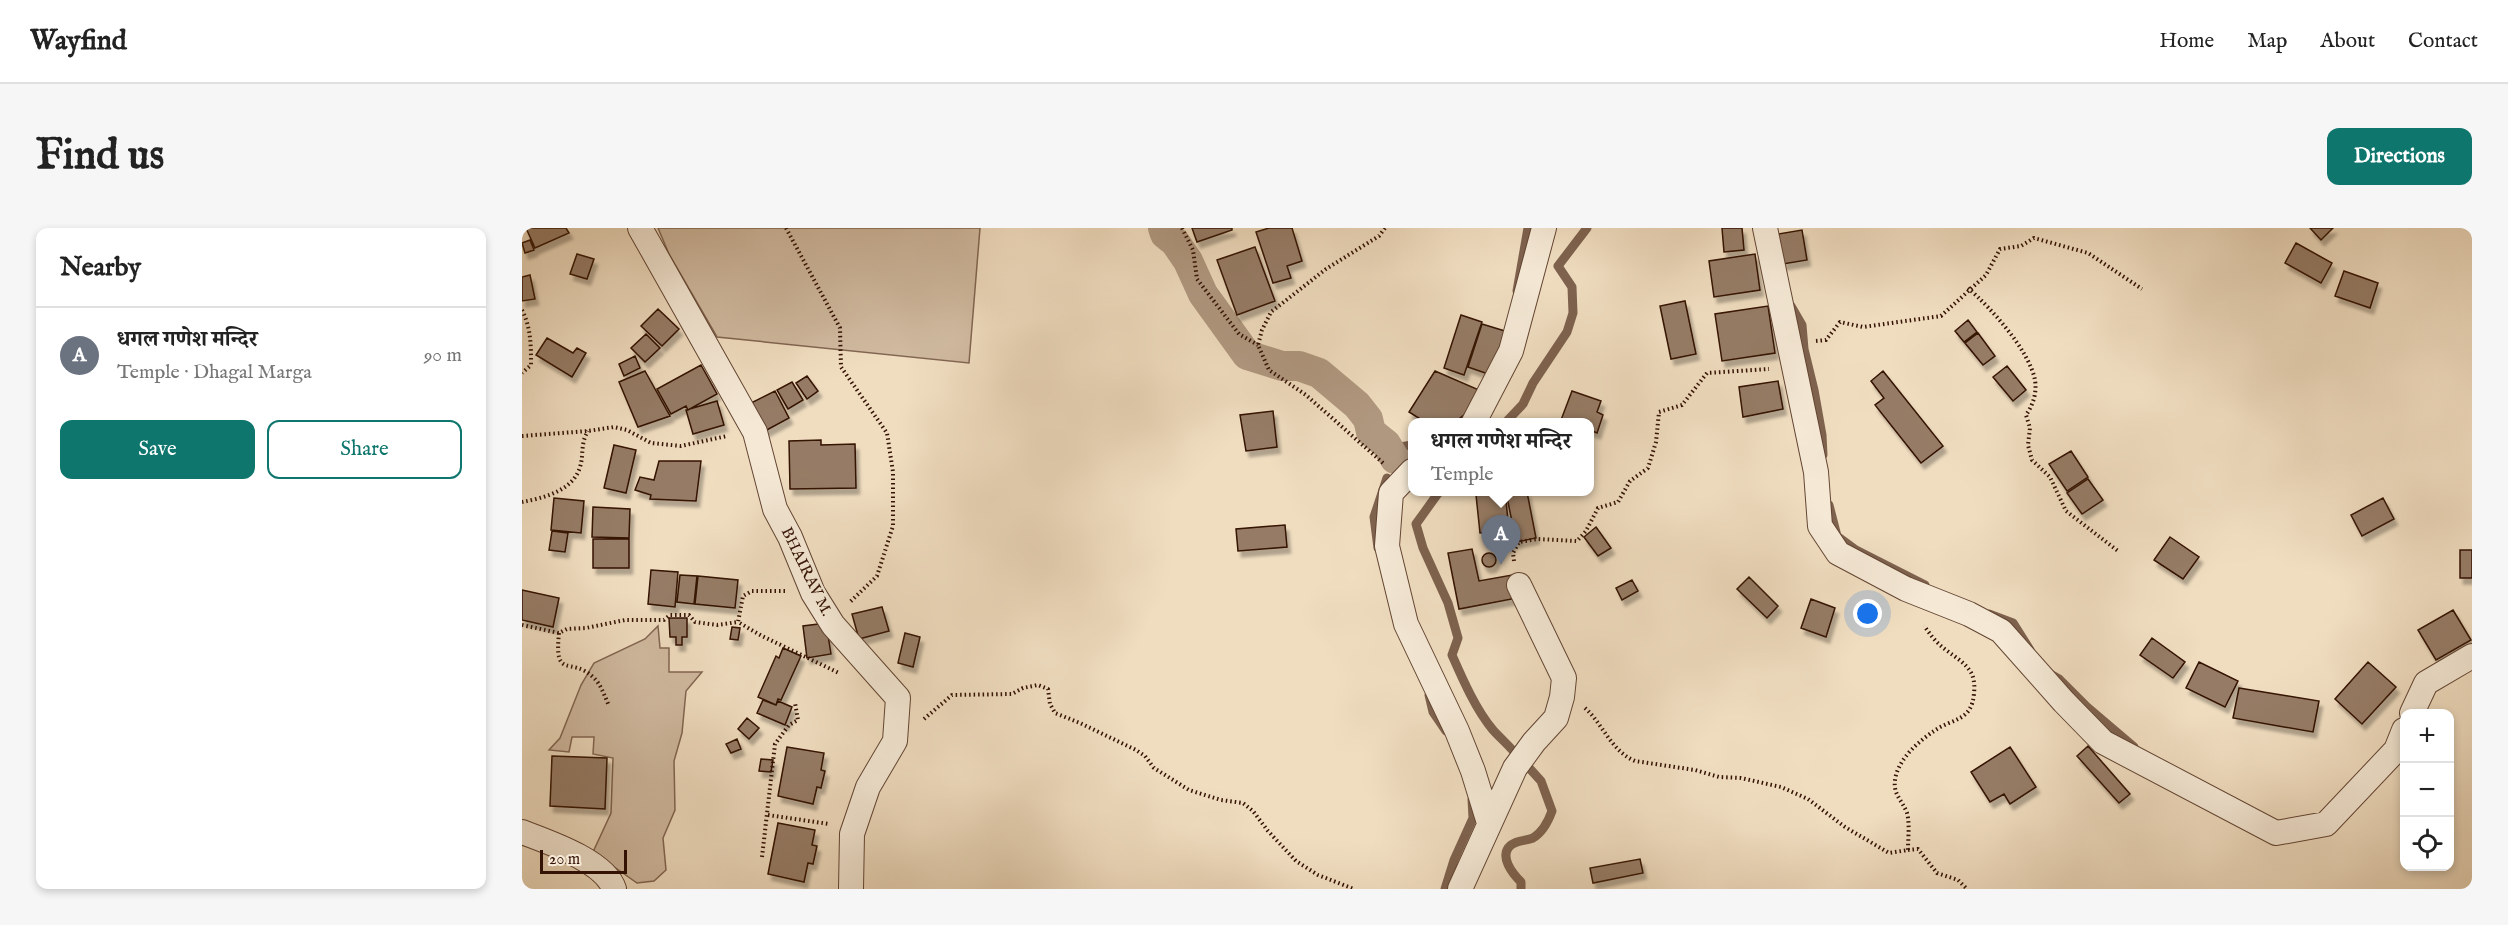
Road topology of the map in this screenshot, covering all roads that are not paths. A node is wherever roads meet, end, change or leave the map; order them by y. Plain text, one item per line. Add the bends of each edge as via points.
1 (640, 228) edge
2 (1544, 228) edge
3 (1766, 228) edge
4 (1477, 418) edge
5 (1407, 475) edge
6 (1520, 585) dead end
7 (2472, 657) edge
8 (2414, 709) edge
9 (2400, 740) edge
10 (1489, 823) junction
11 (522, 832) edge
12 (614, 889) edge
13 (851, 889) edge
14 (1460, 889) edge

1 - 13 street, BHAIRAV M. via 755,432 775,509 813,593 833,625 898,698 896,741 868,788 852,834
2 - 4 street via 1511,351
3 - 9 street via 1816,472 1820,526 1838,553 1906,589 2001,631 2103,742 2276,833 2326,824 2396,750
5 - 10 street via 1391,493 1387,546 1407,624 1473,771
6 - 10 street via 1564,678 1562,697 1556,718 1515,768
7 - 8 street via 2426,683
10 - 14 street
11 - 12 street via 581,856 612,881

